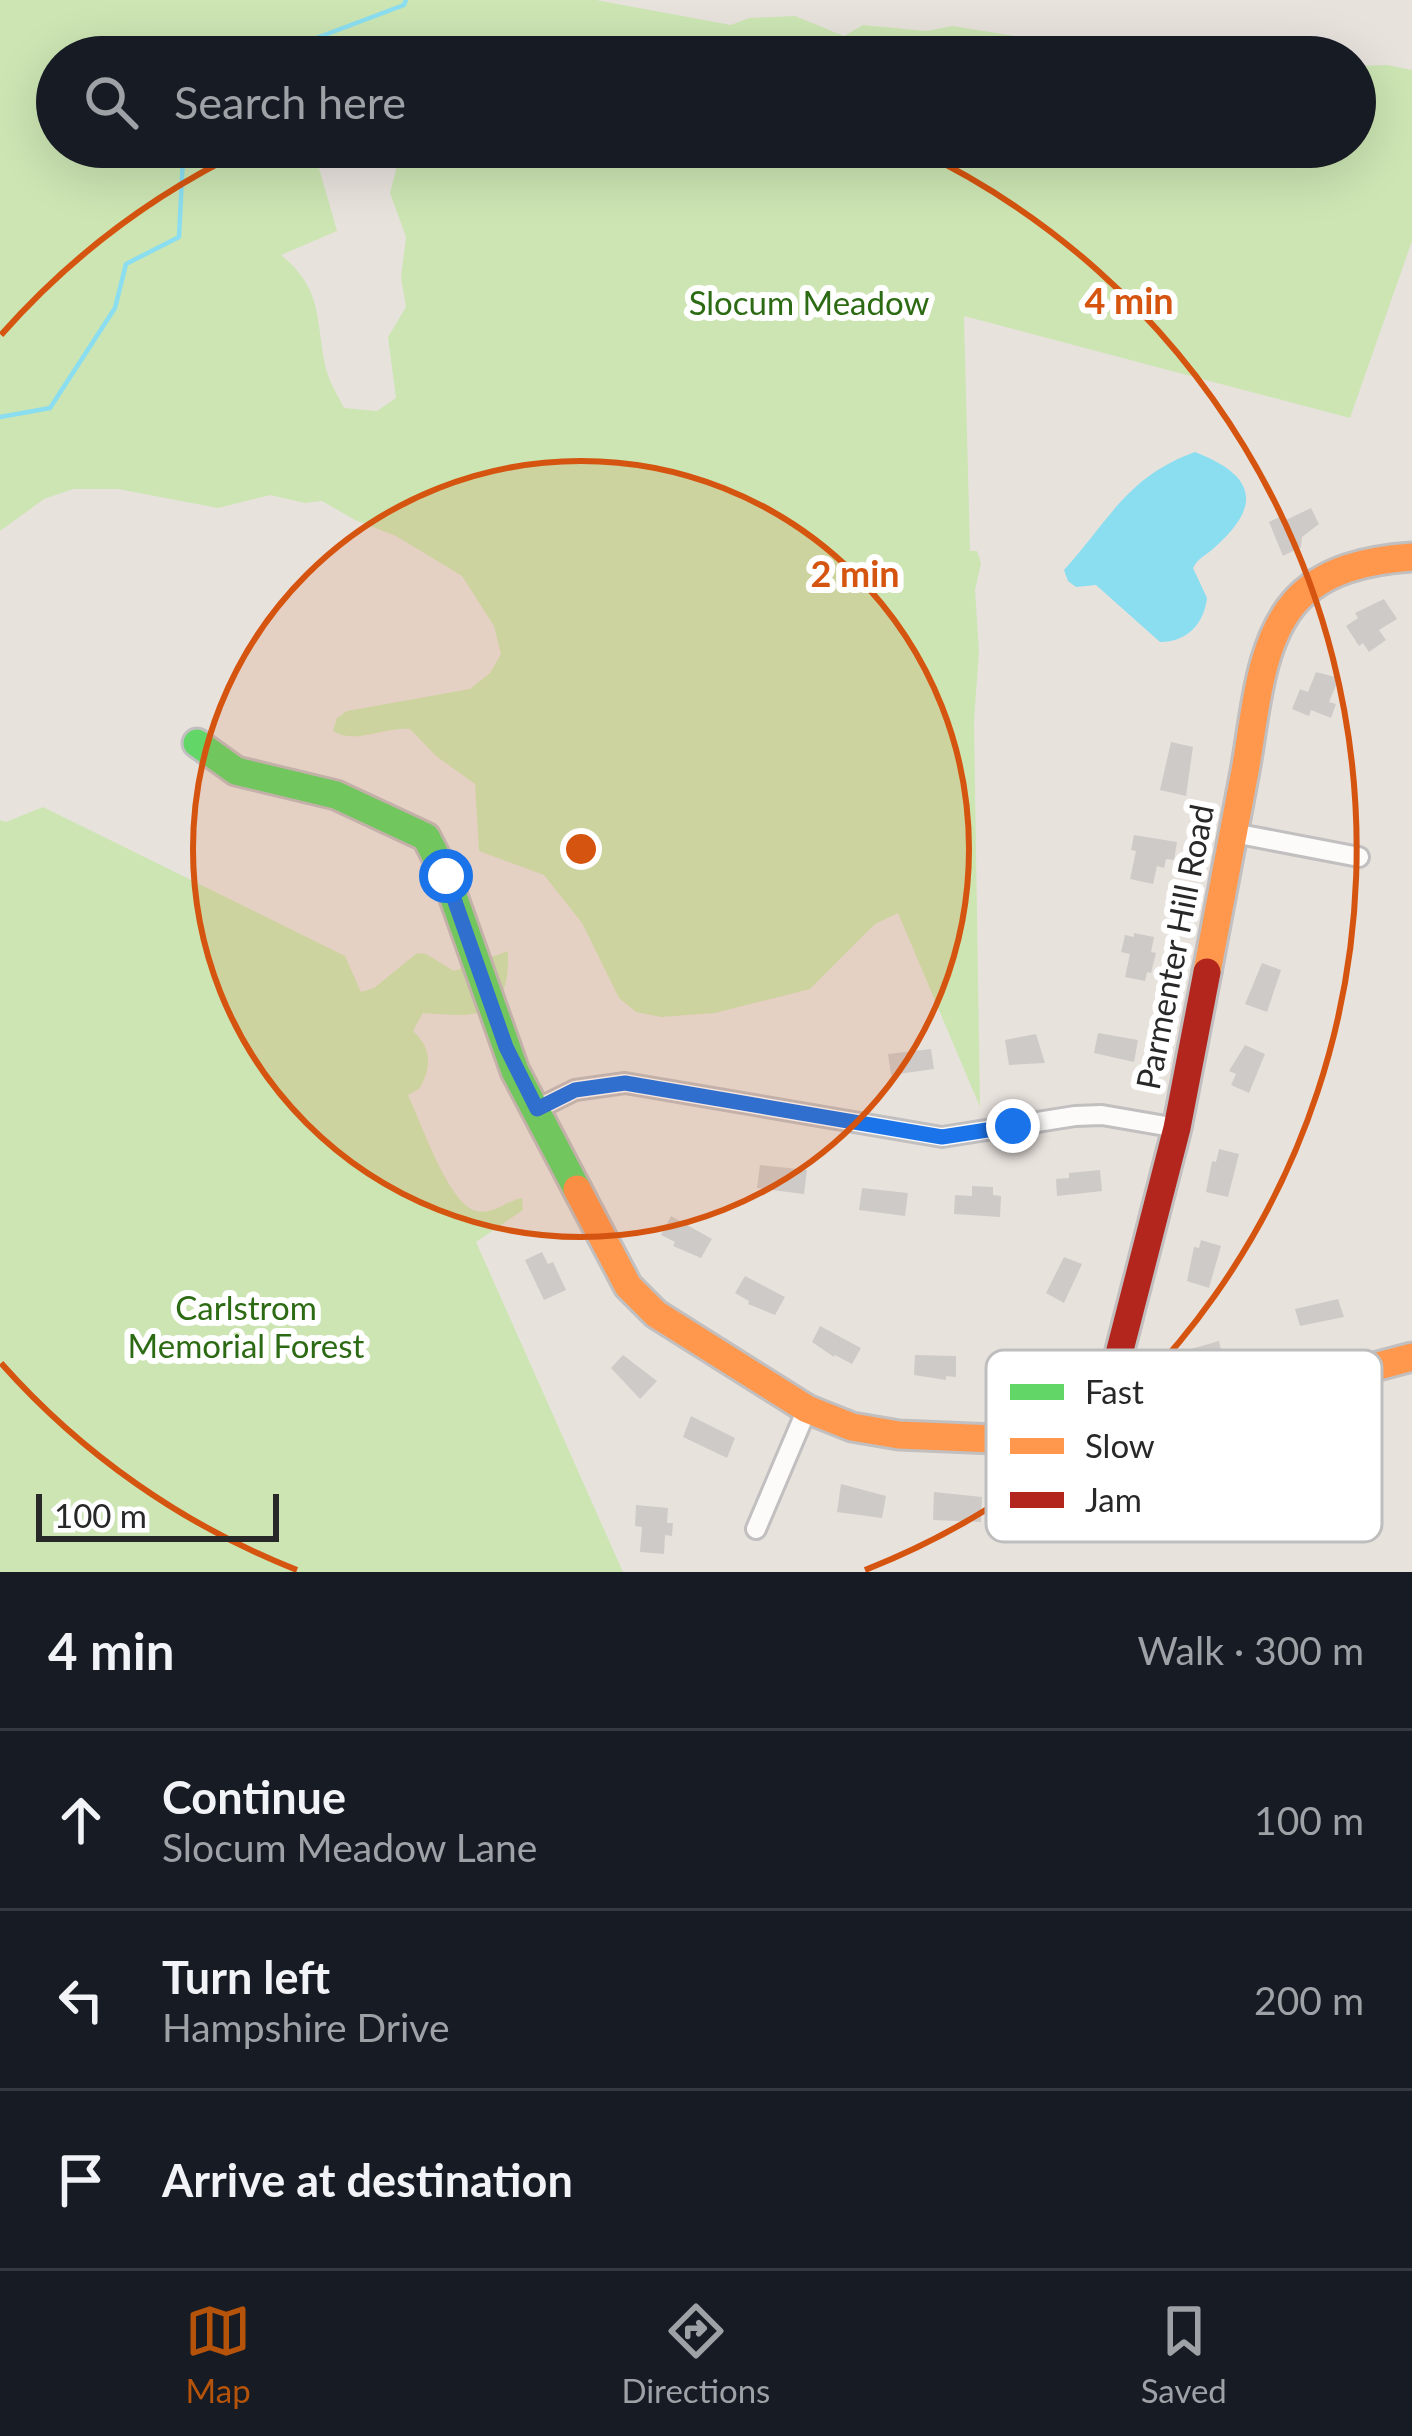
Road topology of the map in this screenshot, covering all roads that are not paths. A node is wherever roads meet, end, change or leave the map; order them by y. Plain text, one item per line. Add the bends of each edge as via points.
1 (1412, 557) edge
2 (197, 743) dead end
3 (1234, 833) junction
4 (1359, 857) dead end
5 (537, 1109) junction
6 (1177, 1128) junction
7 (1120, 1350) edge
8 (1412, 1357) edge
9 (1382, 1365) edge
10 (808, 1409) junction
11 (986, 1439) edge
12 (756, 1529) dead end

1 - 3 street, Parmenter Hill Road via 1346,568 1306,589 1281,621
2 - 5 street via 236,771 336,795 426,837 510,1059
3 - 4 street
3 - 6 street, Parmenter Hill Road
5 - 6 street via 575,1090 625,1083 942,1137 1075,1116
5 - 10 street via 641,1301
6 - 7 street, Parmenter Hill Road
8 - 9 street
10 - 11 street via 852,1427
10 - 12 street

